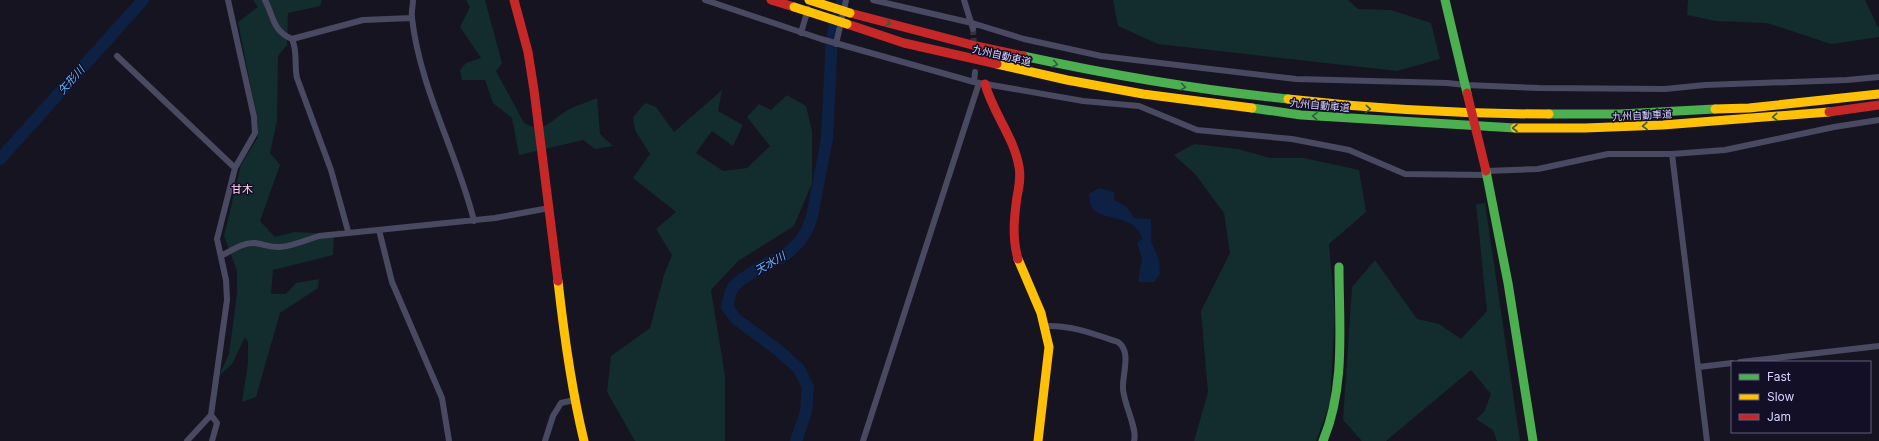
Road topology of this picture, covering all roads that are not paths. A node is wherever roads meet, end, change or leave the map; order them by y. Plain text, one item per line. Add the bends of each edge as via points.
1 (228, 0) edge
2 (265, 0) edge
3 (413, 0) edge
4 (514, 0) edge
5 (706, 0) edge
6 (771, 0) edge
7 (810, 0) edge
8 (846, 0) edge
9 (873, 0) edge
10 (964, 0) edge
11 (1445, 0) edge
12 (412, 18) junction
13 (973, 26) junction
14 (801, 33) junction
15 (292, 39) junction
16 (836, 44) junction
17 (117, 56) dead end
18 (975, 72) dead end
19 (1879, 77) edge
20 (979, 83) junction
21 (1466, 89) junction
22 (1879, 94) edge
23 (1879, 105) edge
24 (1879, 110) edge
25 (1814, 114) junction
26 (1879, 120) edge
27 (1672, 154) junction
28 (235, 168) junction
29 (1486, 173) junction
30 (549, 208) junction
31 (474, 221) junction
32 (379, 230) junction
33 (348, 232) junction
34 (221, 256) junction
35 (1339, 267) dead end
36 (1046, 326) junction
37 (1879, 346) edge
38 (1749, 361) edge
39 (1731, 363) edge
40 (1699, 367) junction
41 (574, 400) junction
42 (211, 415) junction
43 (187, 441) edge
44 (212, 441) edge
45 (449, 441) edge
46 (545, 441) edge
47 (584, 441) edge
48 (863, 441) edge
49 (1038, 441) edge
50 (1134, 441) edge
51 (1324, 441) edge
52 (1533, 441) edge
53 (1707, 441) edge

1 - 28 street via 254,117 255,133
2 - 15 street via 274,24 283,35
3 - 12 street
4 - 30 main road via 528,52
5 - 14 street
25 -> 6 main road, 九州自動車道, bridge via 1585,128 1500,128 1301,115 1143,94 1067,80 904,43
7 - 14 street
7 -> 22 main road, 九州自動車道, bridge via 971,45 1076,69 1230,94 1369,109 1501,116 1584,116 1744,108
8 - 16 street
9 - 13 street
10 - 13 street
11 - 21 main road
12 - 15 street via 363,20
12 - 31 street via 420,66 457,166
13 - 21 street via 1101,56 1296,79 1447,83
14 - 16 street
15 - 33 street via 296,53 297,78 331,170
16 - 20 street
17 - 28 street
18 - 20 street
19 - 21 street via 1665,89
20 - 29 street via 1083,101 1139,106 1198,130 1292,139 1349,150 1405,174
20 - 36 main road via 1009,137 1019,166 1013,231 1015,244 1018,259
20 - 48 street
21 - 29 main road, bridge
23 - 25 main road, 九州自動車道
24 - 25 main road
26 - 27 street via 1725,150
27 - 29 street via 1608,154 1538,169
27 - 40 street
28 - 34 street via 217,239
29 - 52 main road via 1508,284
30 - 31 street
30 - 41 main road
31 - 32 street
32 - 33 street
32 - 45 street via 392,282 442,398
33 - 34 street via 319,236 280,247 254,242
34 - 42 street via 227,300
35 - 51 main road via 1340,349 1335,411 1331,428
36 - 49 main road via 1049,347
36 - 50 street via 1076,328 1123,346 1126,356 1123,390 1135,434
37 - 38 street
39 - 40 street
40 - 53 street
41 - 46 street via 561,403 553,416
41 - 47 main road
42 - 43 street
42 - 44 street via 217,423

